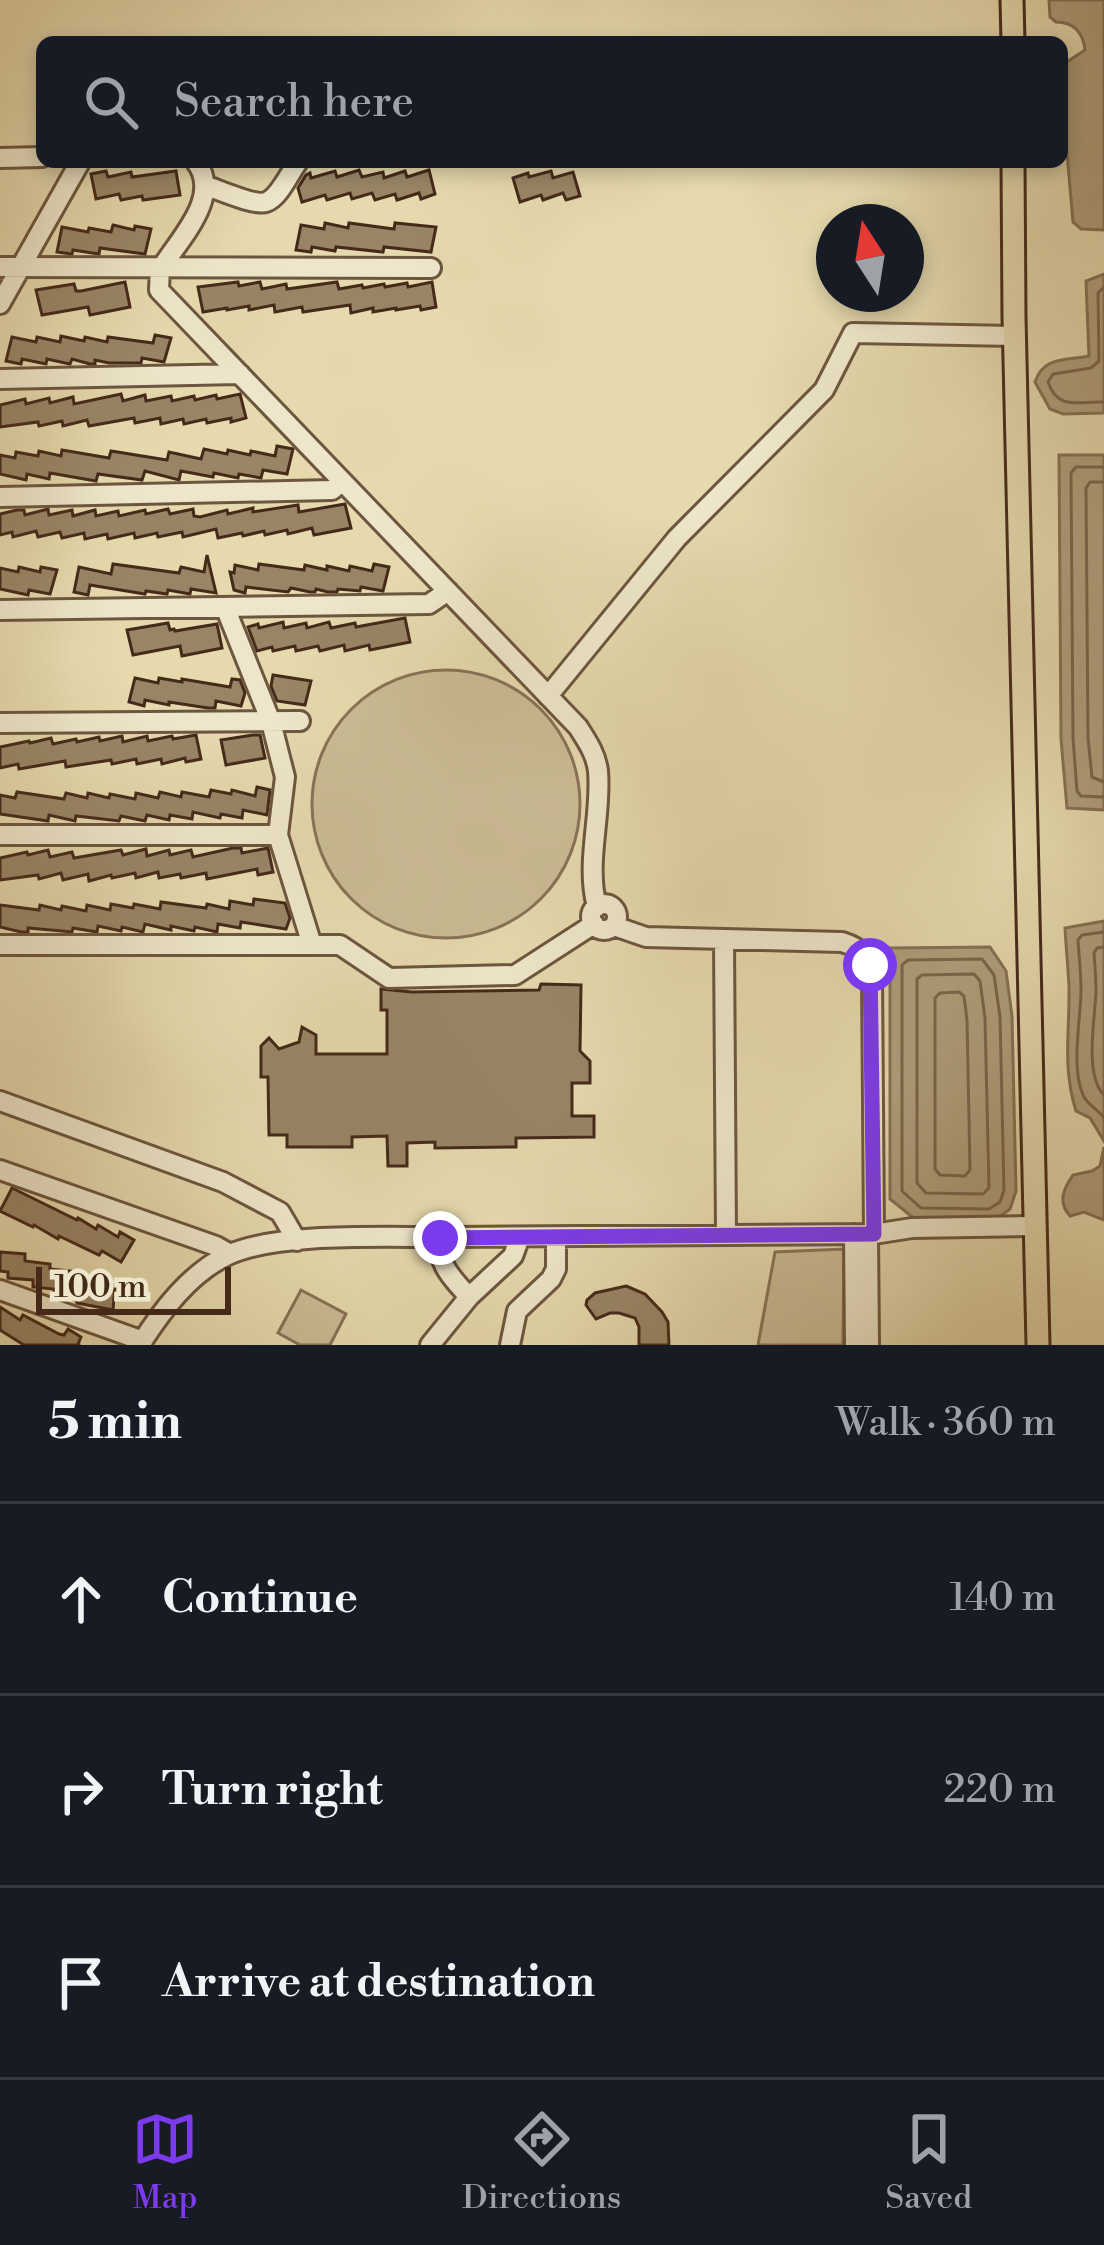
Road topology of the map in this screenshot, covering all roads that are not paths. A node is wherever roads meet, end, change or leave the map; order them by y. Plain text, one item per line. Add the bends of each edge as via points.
1 (1012, 0) edge
2 (1012, 36) edge
3 (0, 158) edge
4 (36, 158) edge
5 (77, 168) edge
6 (201, 168) edge
7 (293, 168) edge
8 (1013, 168) edge
9 (207, 186) junction
10 (0, 267) edge
11 (22, 267) junction
12 (161, 267) junction
13 (431, 268) dead end
14 (0, 304) edge
15 (1015, 336) junction
16 (240, 374) junction
17 (0, 379) edge
18 (343, 481) junction
19 (0, 497) edge
20 (448, 591) junction
21 (225, 607) junction
22 (0, 610) edge
23 (548, 696) junction
24 (300, 721) dead end
25 (272, 722) junction
26 (0, 723) edge
27 (0, 835) edge
28 (278, 836) junction
29 (602, 919) junction
30 (724, 939) junction
31 (0, 945) edge
32 (312, 945) junction
33 (0, 1101) edge
34 (0, 1170) edge
35 (1037, 1232) junction
36 (865, 1234) junction
37 (726, 1235) junction
38 (520, 1237) junction
39 (556, 1237) junction
40 (440, 1238) junction
41 (297, 1241) junction
42 (230, 1254) junction
43 (0, 1290) edge
44 (469, 1297) junction
45 (141, 1343) edge
46 (430, 1345) edge
47 (510, 1345) edge
48 (854, 1345) edge
49 (869, 1345) edge
50 (1038, 1345) edge

1 - 2 main road
3 - 4 street
5 - 11 street
6 - 9 street
7 - 9 street via 266,202
8 - 15 main road
9 - 12 street
10 - 11 street
11 - 12 street
11 - 14 street
12 - 13 street
12 - 16 street via 159,290
15 - 23 street via 854,333 824,389 677,538
15 - 35 main road
16 - 17 street
16 - 18 street
18 - 19 street via 332,490
18 - 20 street
20 - 21 street via 429,604
20 - 23 street
21 - 22 street
21 - 25 street
23 - 29 street via 578,727 598,769 592,877
24 - 25 street
25 - 26 street
25 - 28 street via 285,777
27 - 28 street
28 - 32 street
29 - 30 street via 646,937
29 - 32 street via 515,975 388,978 340,945
30 - 36 street via 842,942 865,954 872,976
30 - 37 street
31 - 32 street
33 - 41 street via 223,1183 280,1212
34 - 42 street
35 - 36 street via 909,1240
35 - 50 main road
36 - 37 street
36 - 48 street
36 - 49 street
37 - 39 street
38 - 39 street
38 - 40 street
38 - 44 street via 513,1256
39 - 47 street via 556,1269 517,1311
40 - 41 street
40 - 44 street via 440,1261
41 - 42 street
42 - 45 street via 178,1294
43 - 45 street
44 - 46 street

